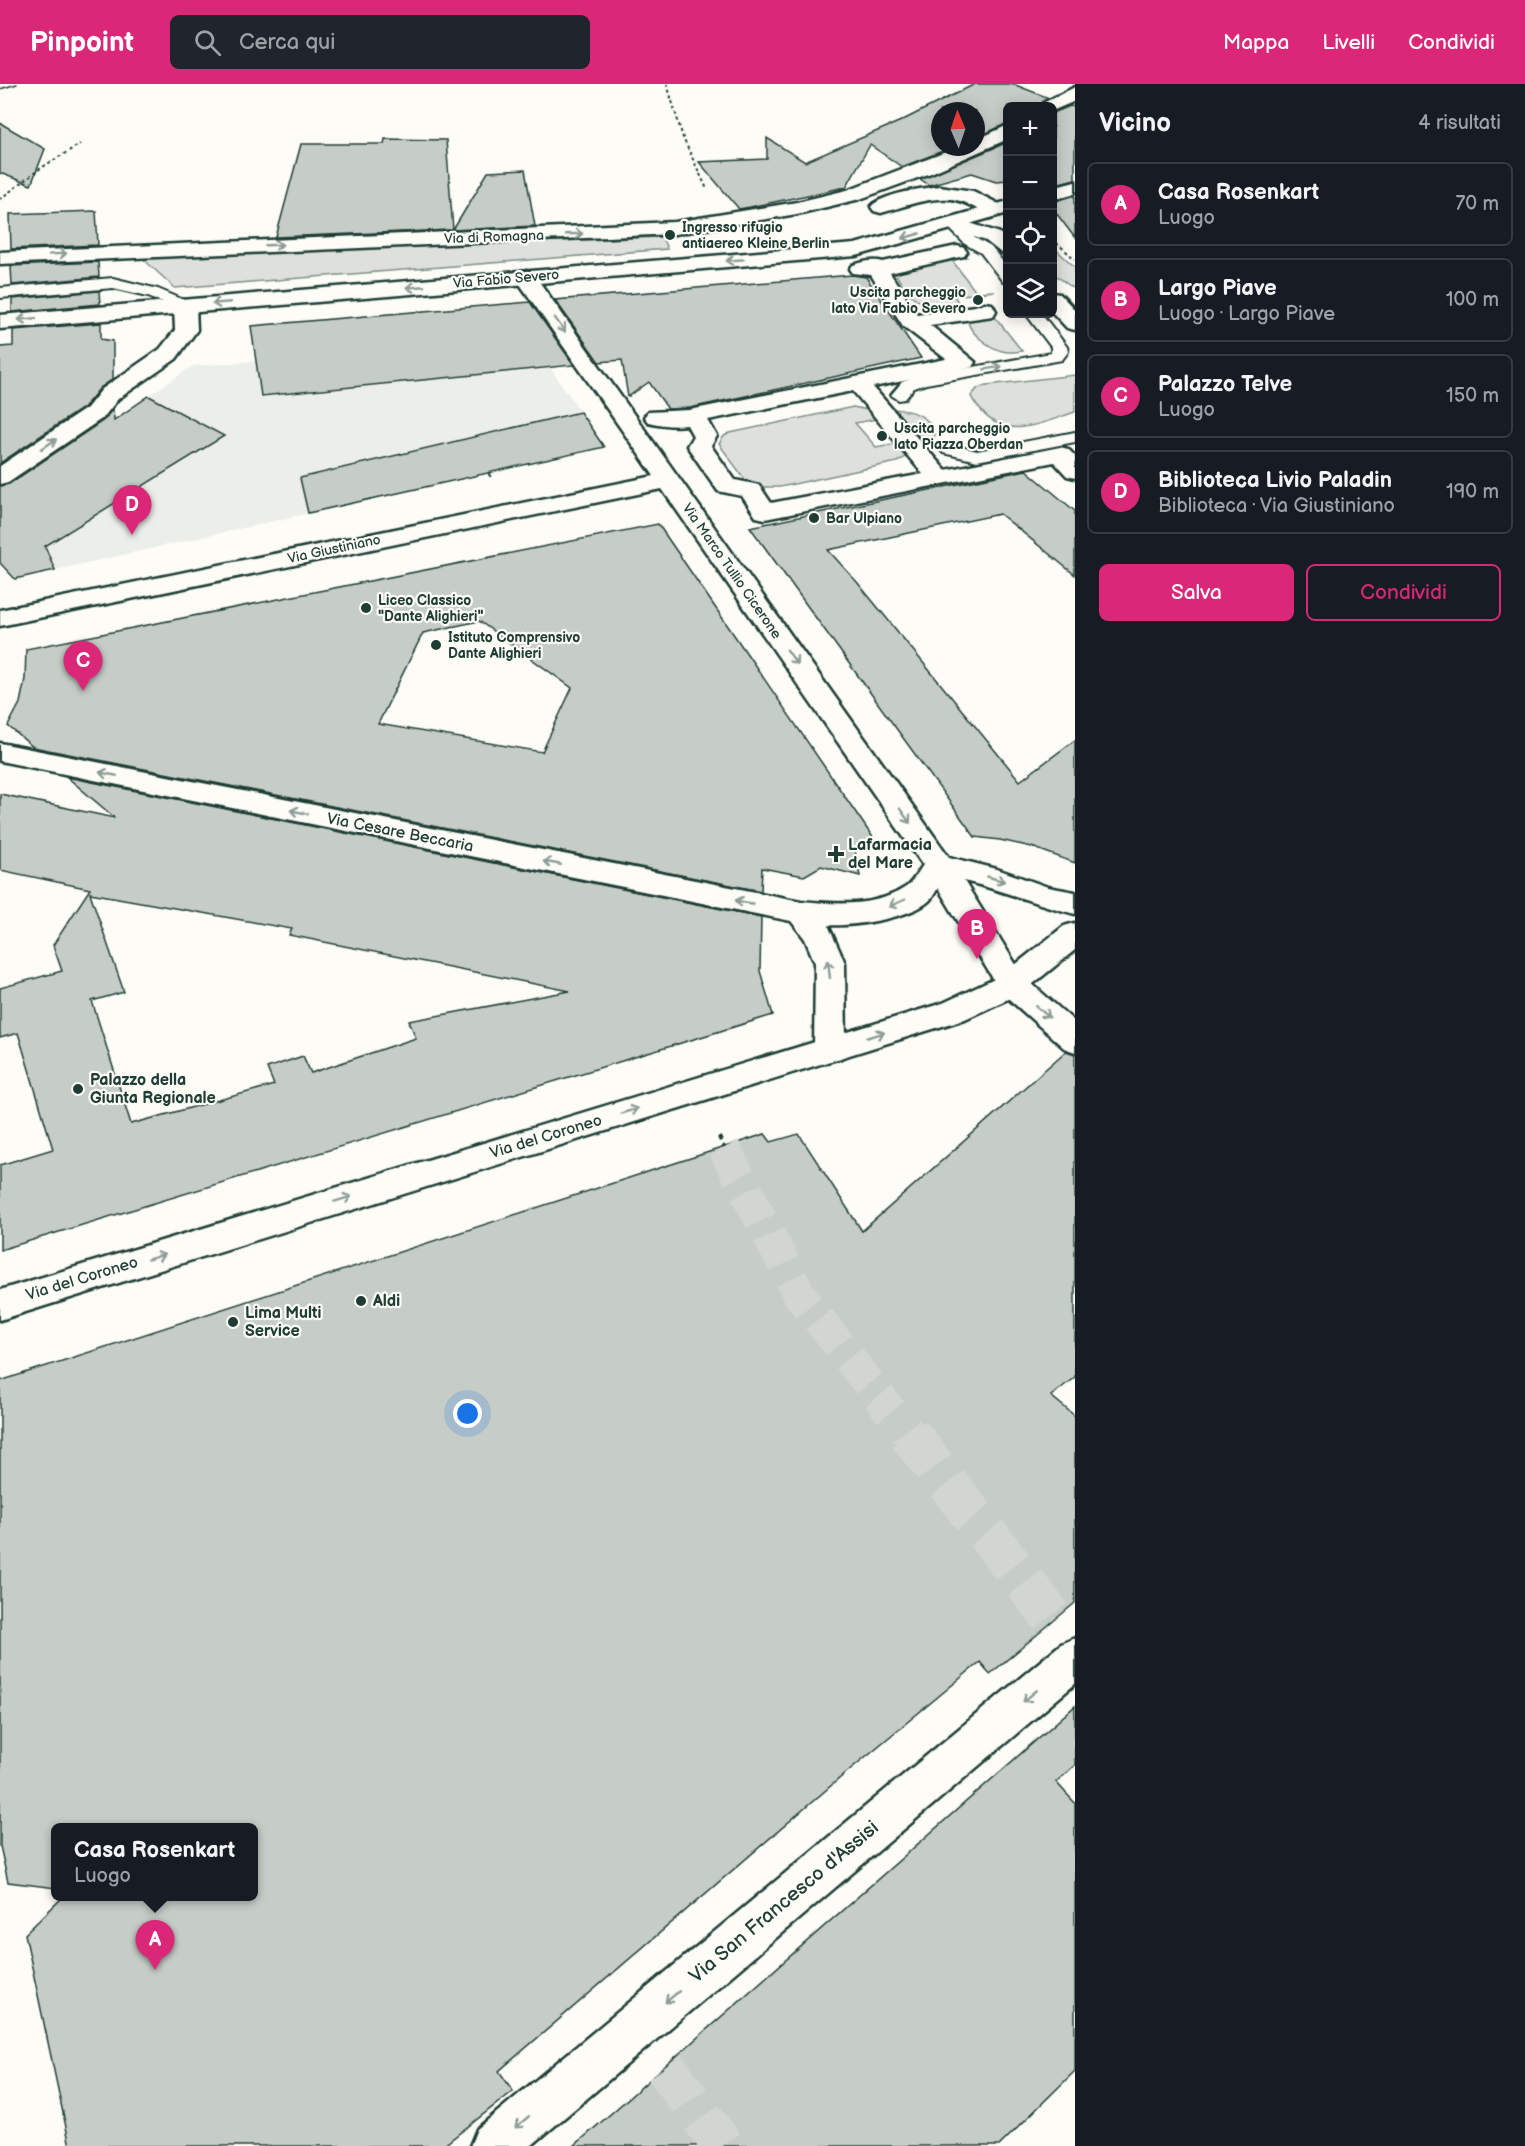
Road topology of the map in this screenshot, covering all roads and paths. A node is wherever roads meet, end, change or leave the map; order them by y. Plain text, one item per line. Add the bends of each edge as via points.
1 (667, 84) edge
2 (1075, 93) edge
3 (1057, 103) edge
4 (1003, 134) edge
5 (985, 142) edge
6 (80, 144) dead end
7 (954, 156) edge
8 (1075, 187) edge
9 (708, 190) dead end
10 (1057, 193) edge
11 (0, 199) edge
12 (797, 208) junction
13 (1002, 209) edge
14 (952, 223) junction
15 (1057, 243) edge
16 (1003, 245) edge
17 (963, 247) junction
18 (0, 258) edge
19 (1075, 259) edge
20 (1003, 272) edge
21 (526, 277) junction
22 (113, 283) junction
23 (0, 287) edge
24 (1003, 289) edge
25 (0, 293) edge
26 (1057, 304) edge
27 (184, 306) junction
28 (984, 309) dead end
29 (1037, 318) edge
30 (911, 321) junction
31 (0, 322) edge
32 (1075, 324) edge
33 (858, 383) junction
34 (899, 395) dead end
35 (694, 417) junction
36 (658, 420) dead end
37 (1075, 428) edge
38 (1075, 437) edge
39 (1031, 444) junction
40 (950, 448) dead end
41 (1075, 471) edge
42 (489, 473) dead end
43 (0, 477) edge
44 (491, 477) dead end
45 (939, 478) junction
46 (669, 480) junction
47 (0, 618) edge
48 (0, 752) edge
49 (939, 865) junction
50 (1075, 903) edge
51 (801, 912) junction
52 (1075, 934) edge
53 (1012, 984) junction
54 (1075, 1040) edge
55 (830, 1049) junction
56 (719, 1137) dead end
57 (724, 1148) tunnel mouth
58 (0, 1305) edge
59 (1075, 1658) edge
60 (494, 2146) edge

1 - 9 path via 684,147
2 - 3 street
4 - 5 street, Via di Romagna
6 - 11 path
7 - 12 street, Via di Romagna via 853,195
8 - 10 street
12 - 13 street via 804,215 825,219 864,212 921,194 950,192
18 -> 12 street, Via di Romagna via 620,232 675,228
13 - 14 street, Via Fabio Severo
14 - 16 street via 993,237
14 - 17 lane
14 -> 21 street, Via Fabio Severo via 856,250
15 - 19 path
17 - 20 lane via 986,250
17 - 24 lane
17 - 30 street via 871,268
21 -> 27 street, Via Fabio Severo
21 -> 46 street, Via Marco Tullio Cicerone
22 - 23 lane via 98,278
22 - 25 lane
22 - 27 lane via 153,292
26 - 32 street
27 -> 31 street, Via Fabio Severo
43 -> 27 street via 95,413 110,394 168,354 186,330
28 - 30 street
34 -> 29 lane via 923,380 1056,357 1059,347
30 - 33 street via 964,362
33 - 35 street
33 - 45 street
35 - 36 street
35 - 45 street via 705,436 699,446 727,486 750,490 765,512
37 - 39 lane
38 - 39 lane
39 - 40 lane via 977,456
41 - 45 street via 1060,454
42 - 44 path
46 - 47 street, Via Giustiniano
46 -> 49 street, Via Marco Tullio Cicerone
51 -> 48 street, Via Cesare Beccaria
49 -> 50 street
49 -> 51 street, Via Cesare Beccaria via 918,894 887,908 846,916
49 - 53 street, Via Marco Tullio Cicerone
55 -> 51 street via 830,963 819,935
52 - 53 street, Via del Coroneo
53 -> 54 street, Via Marco Tullio Cicerone
55 -> 53 street, Via del Coroneo via 954,1011
58 -> 55 street, Via del Coroneo
56 - 57 path
59 -> 60 street, Via San Francesco d'Assisi

